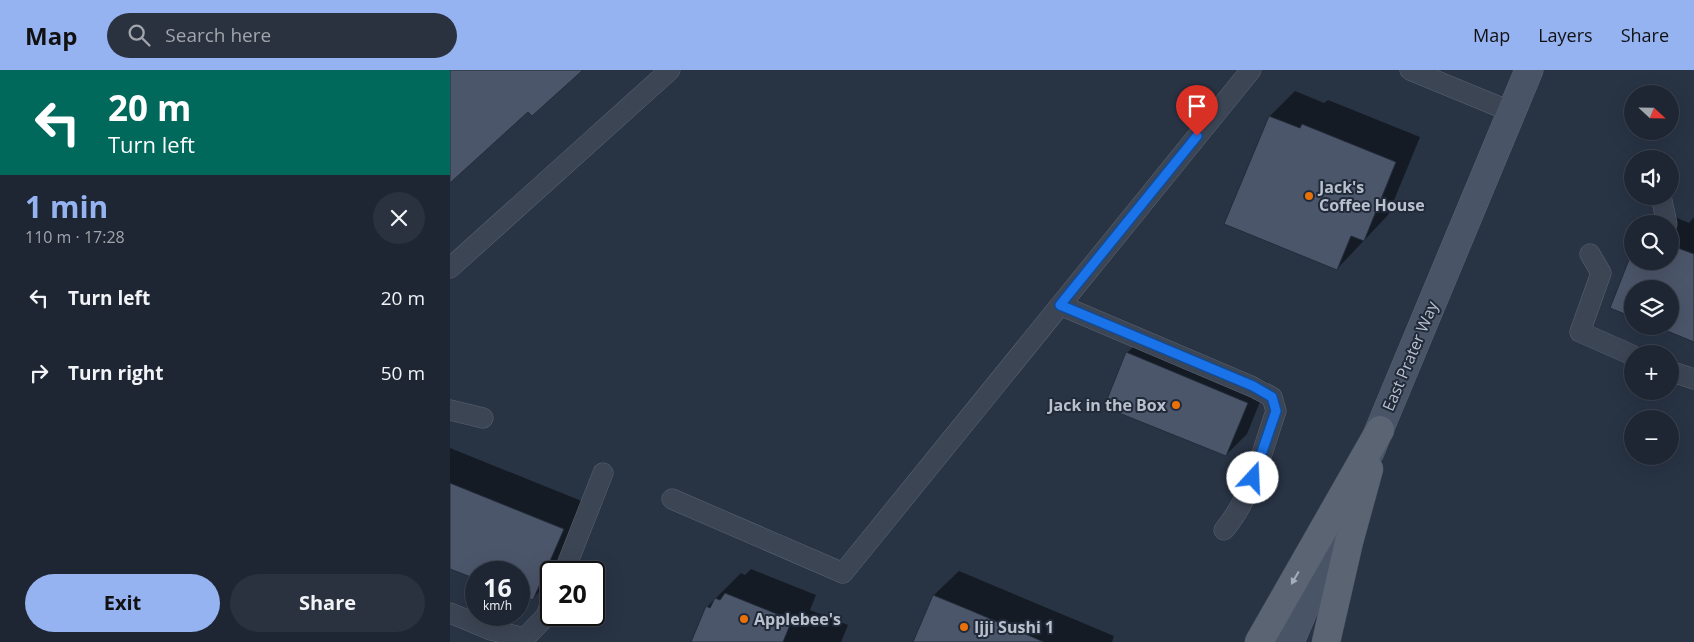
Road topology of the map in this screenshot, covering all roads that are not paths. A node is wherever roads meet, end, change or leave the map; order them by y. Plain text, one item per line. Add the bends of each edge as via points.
1 (670, 70) edge
2 (1251, 70) edge
3 (1410, 70) edge
4 (1529, 70) edge
5 (1512, 112) junction
6 (1590, 254) dead end
7 (450, 268) edge
8 (1060, 305) junction
9 (1624, 351) edge
10 (1679, 374) edge
11 (1694, 379) edge
12 (450, 410) edge
13 (482, 418) dead end
14 (1380, 430) junction
15 (603, 473) dead end
16 (672, 499) dead end
17 (1224, 530) dead end
18 (568, 561) edge
19 (450, 613) edge
20 (540, 622) edge
21 (1259, 642) edge
22 (1290, 642) edge
23 (1326, 642) edge

1 - 7 lane
2 - 8 lane
3 - 5 lane
4 - 5 main road, East Prater Way
5 - 14 main road, East Prater Way
6 - 9 lane via 1601,273 1580,332
8 - 16 lane via 843,573
8 - 17 lane via 1253,386 1272,397 1276,411 1247,495
10 - 11 lane
12 - 13 lane
14 -> 21 main road
14 - 22 main road, East Prater Way
14 - 23 main road
15 - 18 lane
19 - 20 lane via 492,630 525,638

